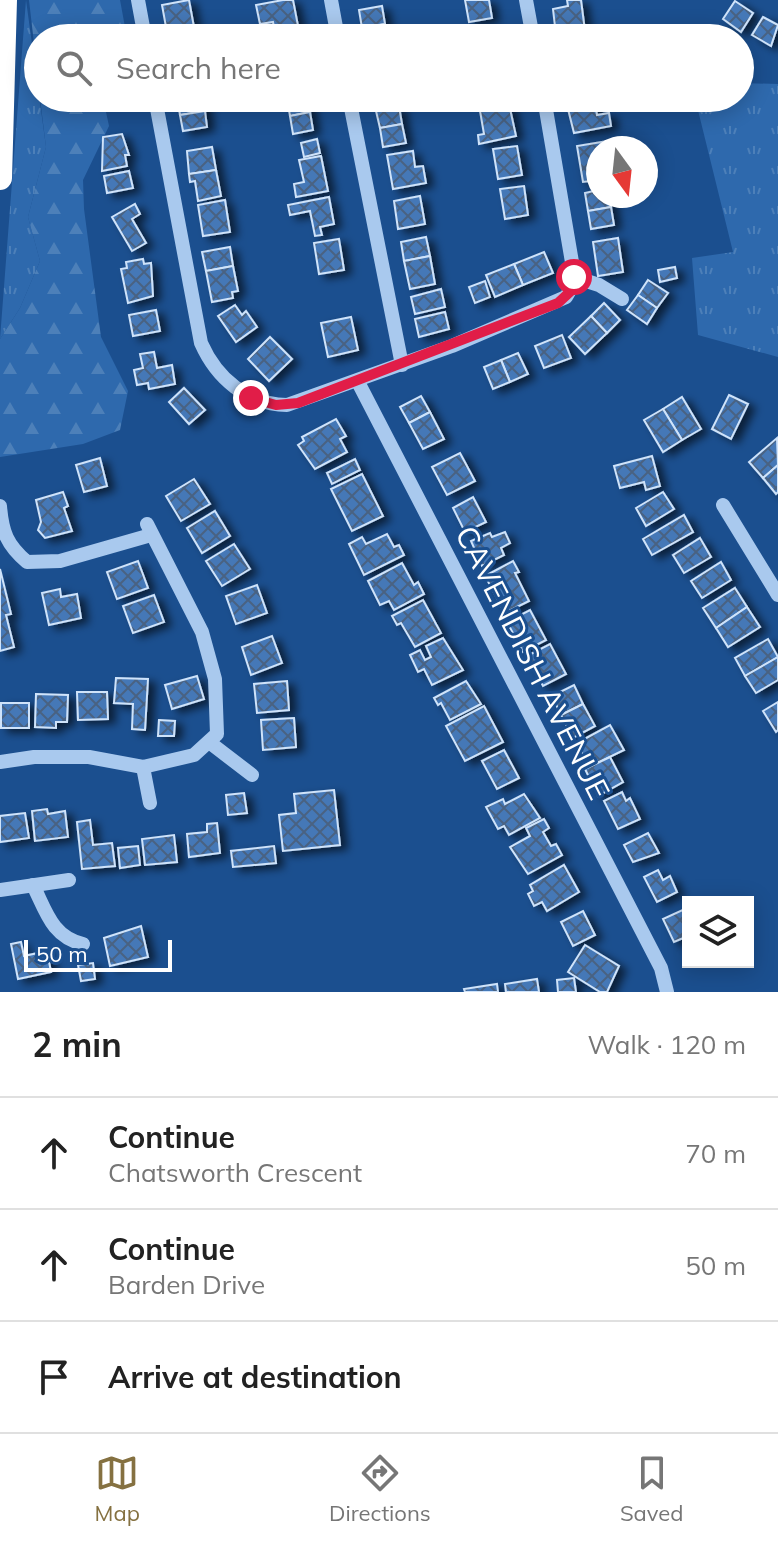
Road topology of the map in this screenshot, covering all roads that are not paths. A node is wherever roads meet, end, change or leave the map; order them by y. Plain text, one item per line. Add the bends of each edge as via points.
1 (5, 0) edge
2 (138, 0) edge
3 (331, 0) edge
4 (526, 0) edge
5 (142, 24) edge
6 (335, 24) edge
7 (530, 24) edge
8 (158, 112) edge
9 (352, 112) edge
10 (546, 112) edge
11 (0, 178) edge
12 (574, 277) junction
13 (622, 299) dead end
14 (402, 365) junction
15 (358, 382) junction
16 (723, 505) dead end
17 (0, 506) edge
18 (778, 595) edge
19 (209, 742) junction
20 (0, 762) edge
21 (143, 767) junction
22 (252, 775) dead end
23 (150, 803) dead end
24 (69, 880) dead end
25 (33, 885) junction
26 (0, 890) edge
27 (83, 944) dead end
28 (667, 992) edge

1 - 11 highway
2 - 5 street
3 - 6 street
4 - 7 street
8 - 15 street via 198,334 212,365 243,393 276,405 298,403
9 - 14 street
10 - 12 street
12 - 13 street
12 - 14 street via 572,290 558,303
14 - 15 street
15 - 28 street, CAVENDISH AVENUE via 661,968
16 - 18 street
17 - 19 street via 10,548 27,562 60,561 149,529 202,632 215,679 217,734
19 - 21 street via 194,755
19 - 22 street
20 - 21 street via 89,757
21 - 23 street
24 - 25 street
25 - 26 street
25 - 27 street via 52,926

